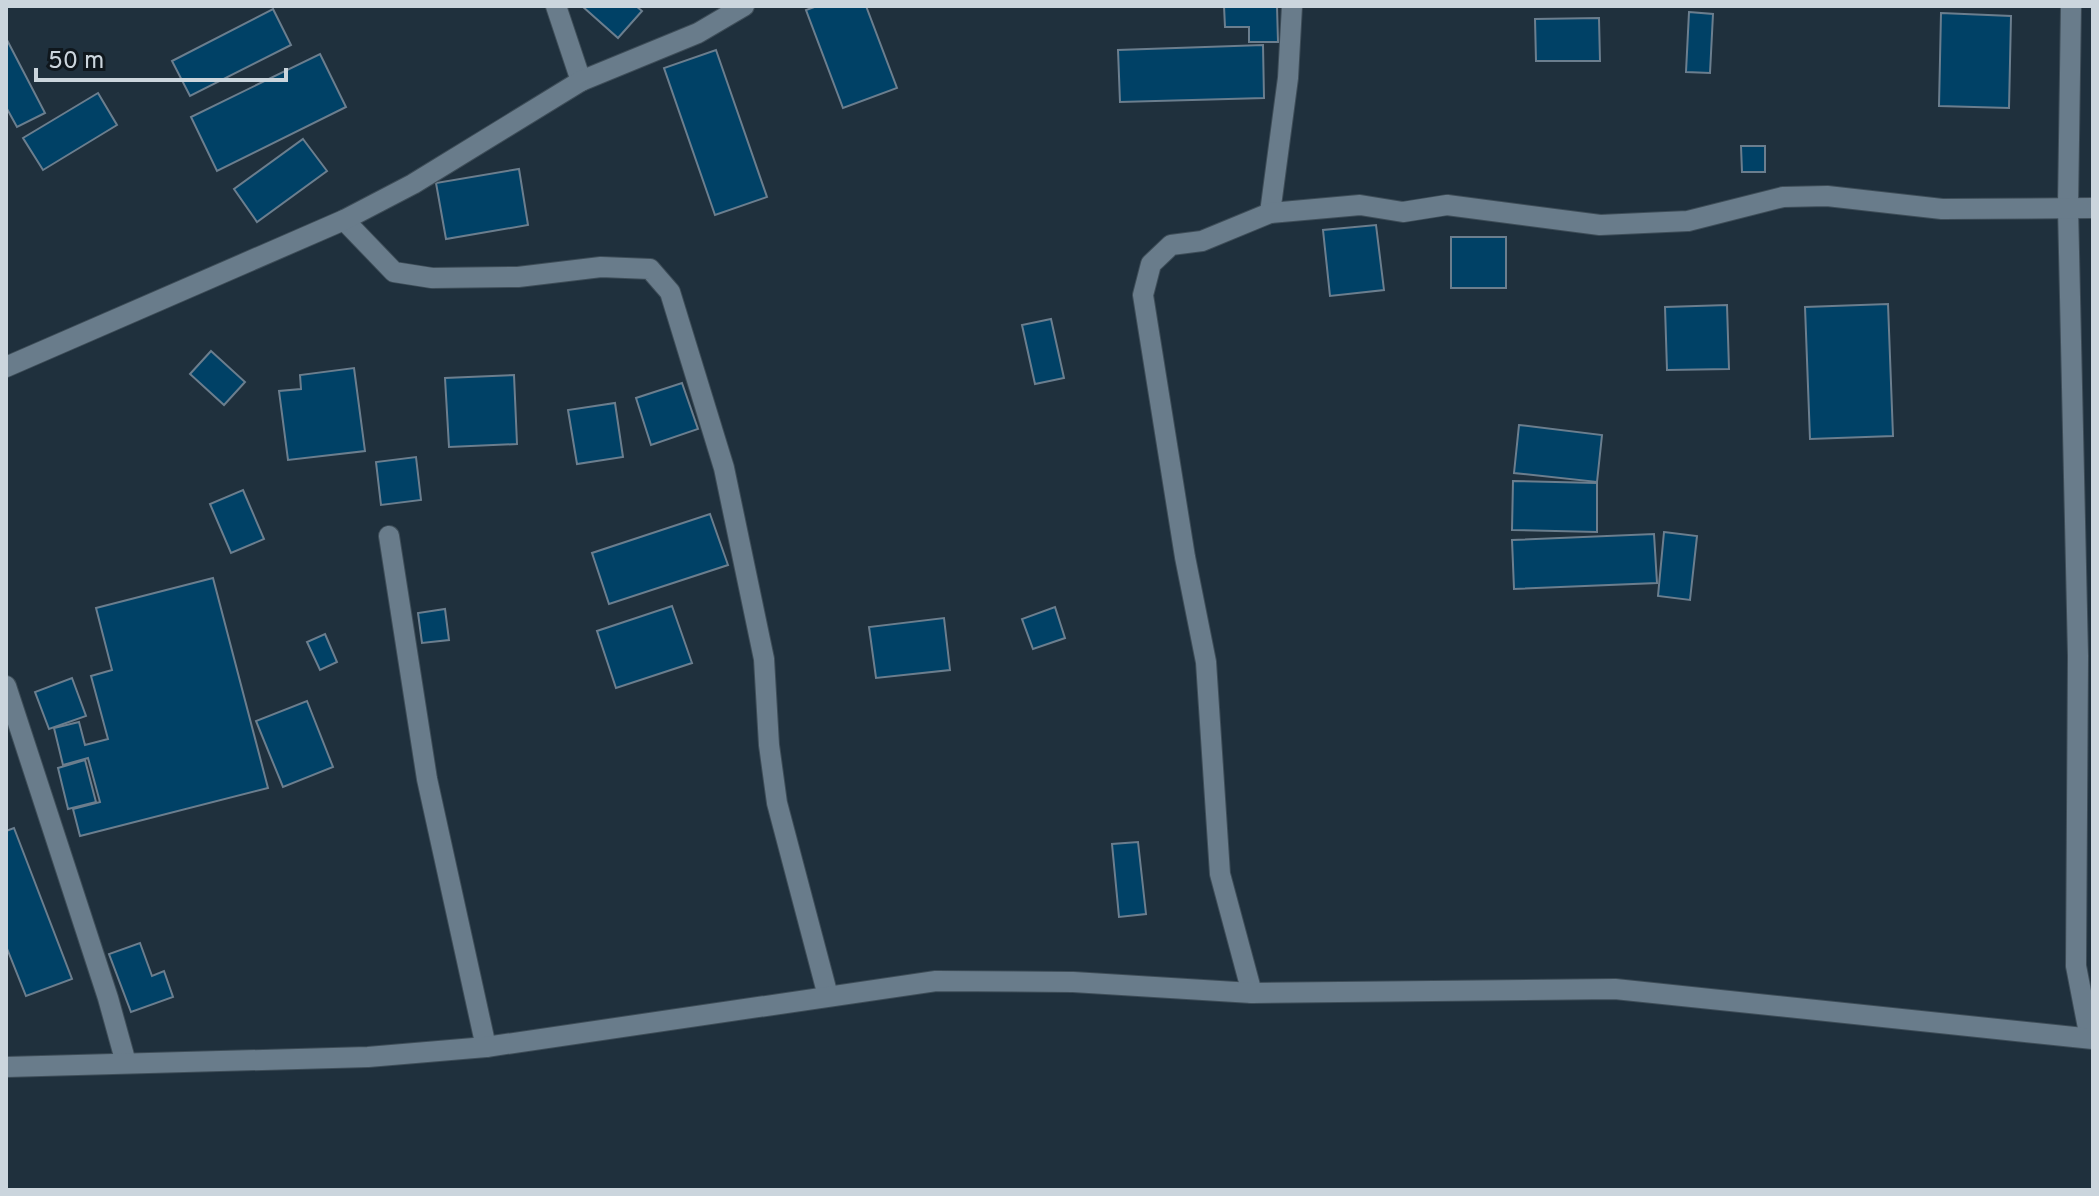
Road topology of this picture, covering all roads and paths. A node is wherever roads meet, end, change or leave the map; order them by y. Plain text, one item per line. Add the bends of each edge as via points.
1 (556, 6) edge
2 (744, 6) edge
3 (1292, 6) edge
4 (2071, 6) edge
5 (581, 81) junction
6 (2068, 207) junction
7 (2093, 208) edge
8 (1270, 213) junction
9 (344, 220) junction
10 (6, 367) edge
11 (389, 536) dead end
12 (6, 686) edge
13 (1252, 993) junction
14 (828, 996) junction
15 (2092, 1038) edge
16 (486, 1047) junction
17 (126, 1063) junction
18 (6, 1067) edge

1 - 5 street
2 - 5 street via 698,33
3 - 8 street
4 - 6 street
5 - 9 street
6 - 7 street
6 - 8 street via 1942,209 1827,196 1783,197 1688,221 1600,225 1447,205 1403,212 1360,205
6 - 15 street via 2078,656 2076,966
8 - 13 street via 1202,241 1171,245 1151,264 1143,295 1206,662 1220,874
9 - 10 street
9 - 14 street via 394,272 432,278 518,277 601,267 650,269 670,292 724,468 764,659 777,803
11 - 16 street via 427,779
12 - 17 street
13 - 14 street via 1073,982 936,981
13 - 15 street via 1615,989
14 - 16 street
16 - 17 street via 368,1057
17 - 18 street

